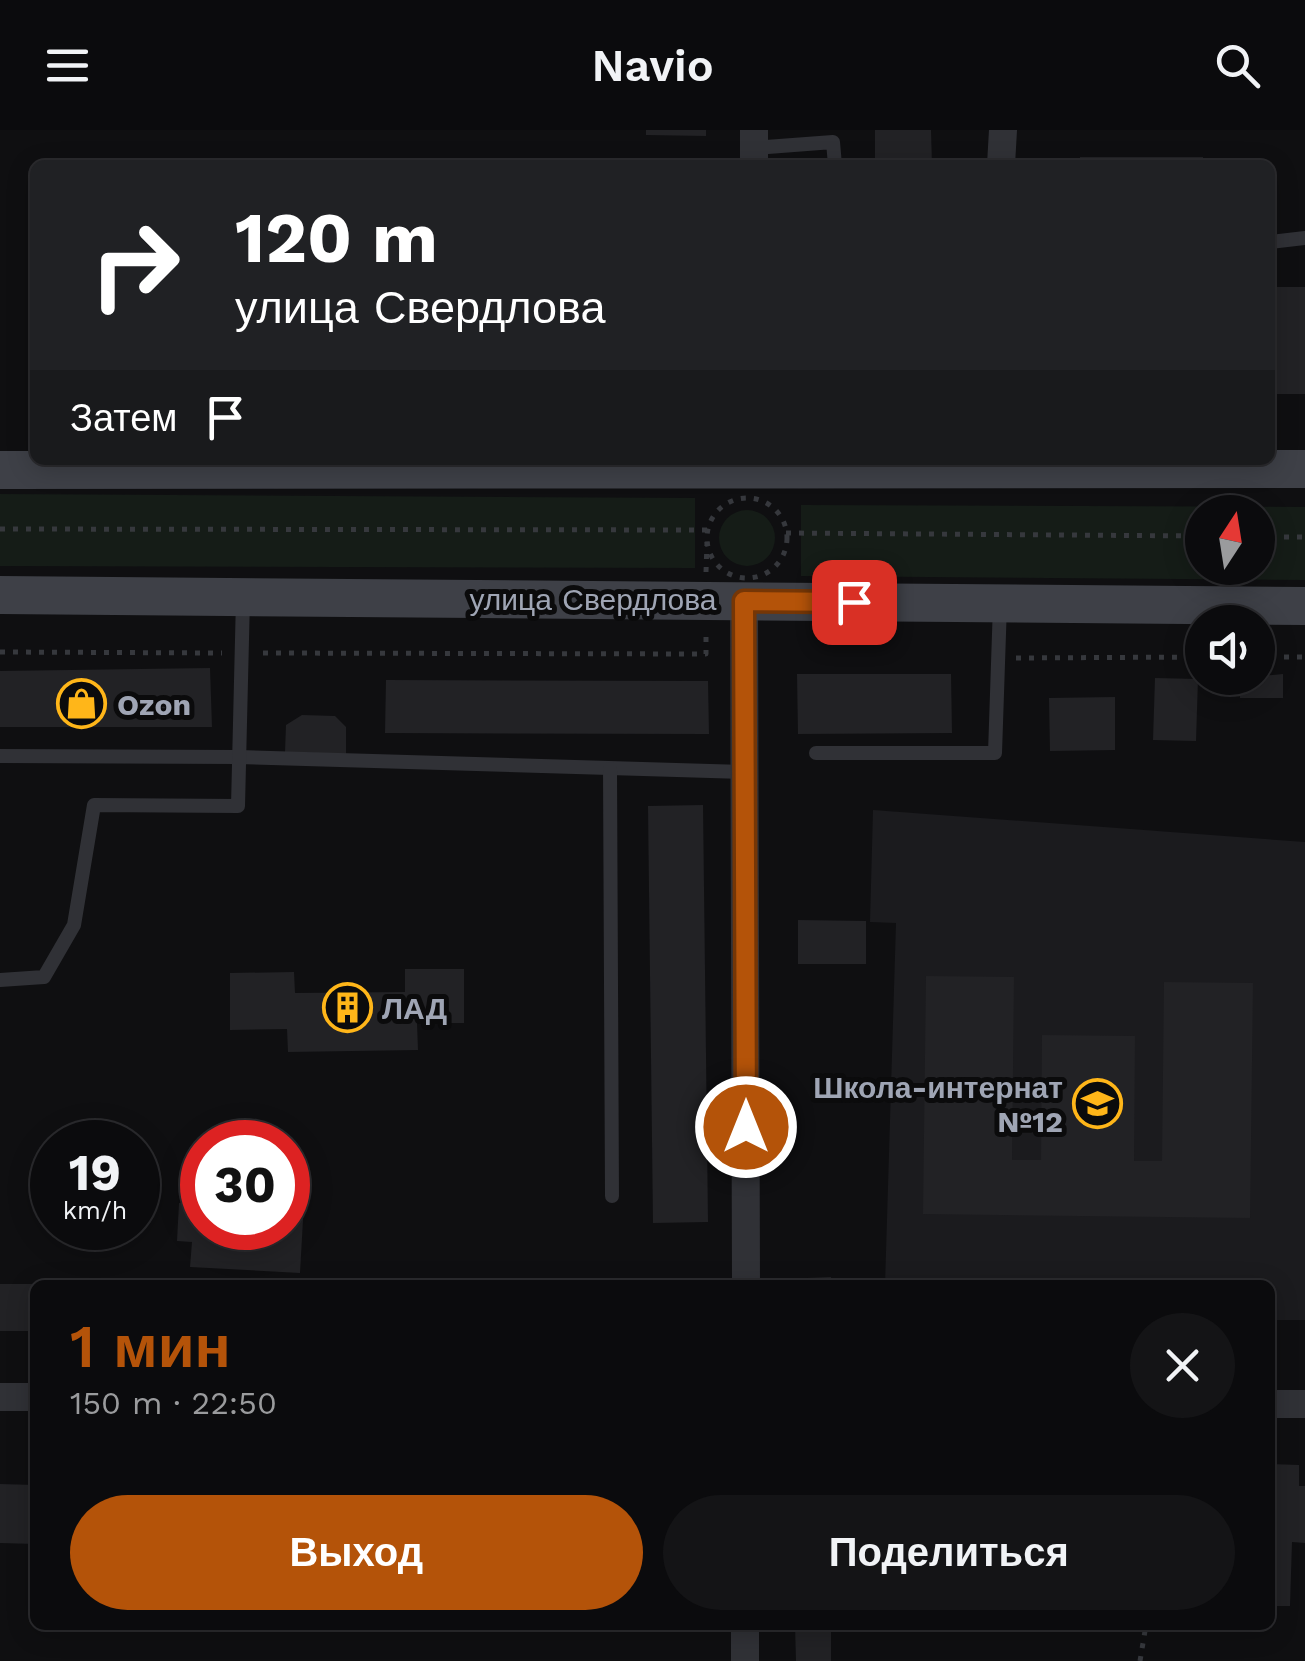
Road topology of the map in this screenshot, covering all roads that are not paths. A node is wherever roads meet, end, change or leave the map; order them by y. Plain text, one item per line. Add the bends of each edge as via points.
1 (1003, 130) edge
2 (754, 148) edge
3 (835, 160) edge
4 (1001, 160) edge
5 (1305, 238) edge
6 (1275, 241) edge
7 (280, 465) edge
8 (1149, 465) edge
9 (1305, 469) edge
10 (0, 470) edge
11 (0, 595) edge
12 (243, 597) junction
13 (744, 601) junction
14 (1000, 604) junction
15 (1305, 606) edge
16 (816, 753) dead end
17 (0, 756) edge
18 (238, 757) junction
19 (610, 769) junction
20 (744, 772) junction
21 (0, 980) edge
22 (612, 1196) dead end
23 (746, 1280) edge
24 (0, 1397) edge
25 (30, 1397) edge
26 (1275, 1404) edge
27 (1305, 1404) edge
28 (745, 1630) edge
29 (745, 1661) edge

1 - 4 street
2 - 3 lane via 833,142
5 - 6 lane
7 - 10 main road
8 - 9 main road
11 - 12 main road, улица Свердлова
12 - 13 main road, улица Свердлова
12 - 18 lane
13 - 14 main road, улица Свердлова
13 - 20 street
14 - 15 main road, улица Свердлова
14 - 16 lane via 996,753
17 - 18 lane
18 - 19 lane
18 - 21 lane via 238,806 94,805 74,925 44,978
19 - 20 lane
19 - 22 lane
20 - 23 street
24 - 25 street
26 - 27 street
28 - 29 street

